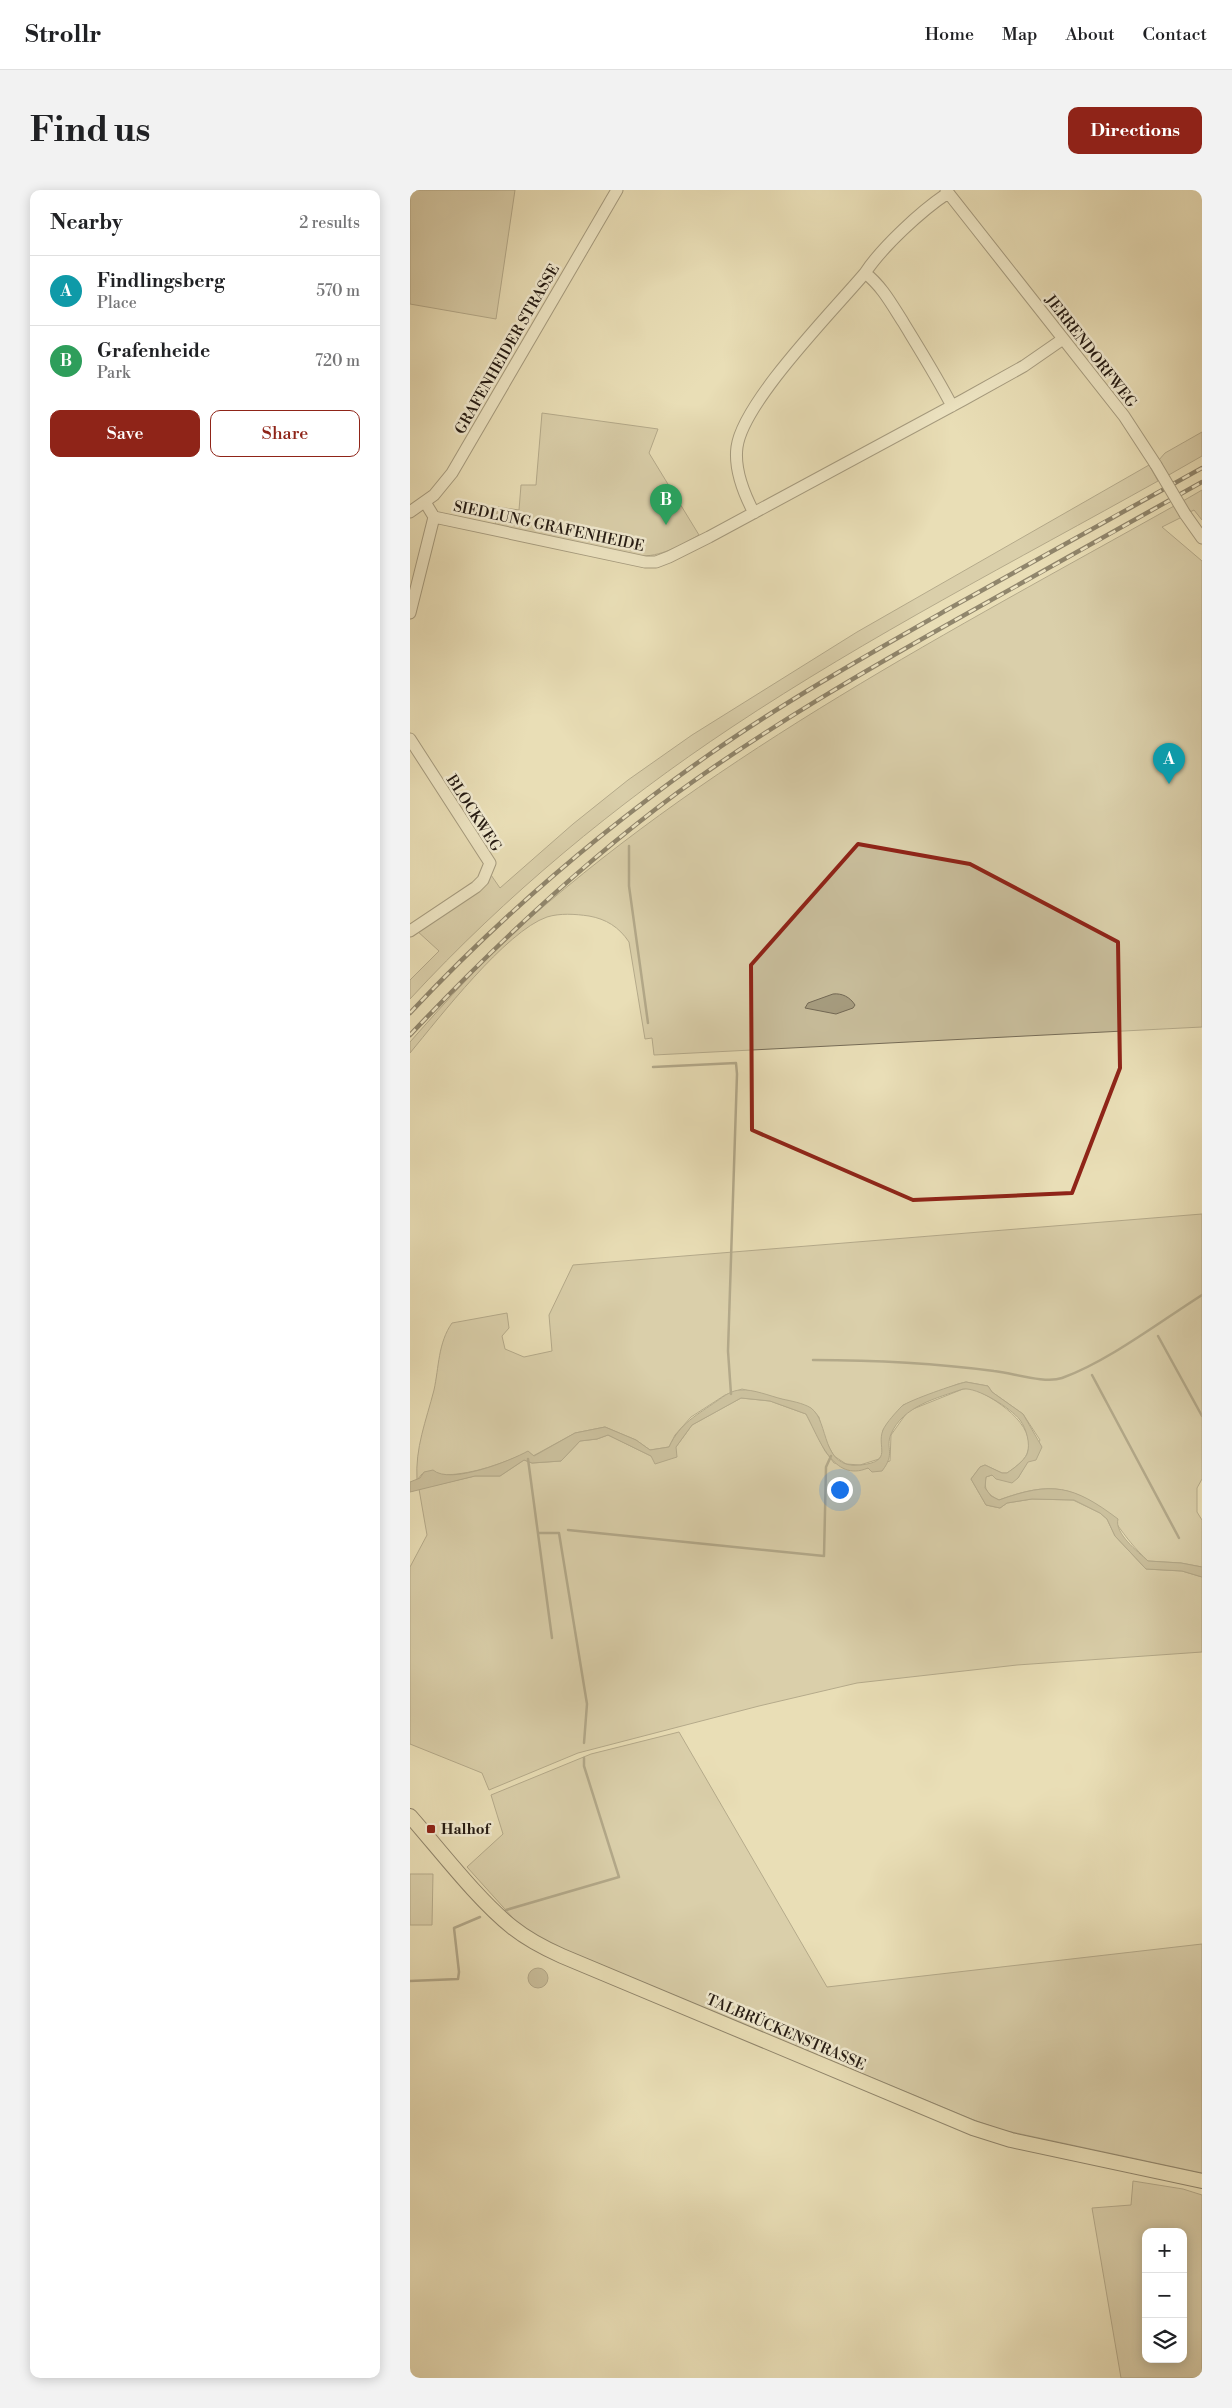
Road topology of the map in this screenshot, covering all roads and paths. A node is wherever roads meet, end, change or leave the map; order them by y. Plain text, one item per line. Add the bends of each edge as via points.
1 (617, 190) edge
2 (947, 191) edge
3 (865, 273) junction
4 (1063, 338) junction
5 (952, 406) junction
6 (425, 502) junction
7 (410, 512) edge
8 (754, 513) junction
9 (434, 517) junction
10 (1202, 538) edge
11 (410, 614) edge
12 (410, 738) edge
13 (410, 931) edge
14 (410, 1816) edge
15 (1202, 2181) edge

1 - 6 street, GRAFENHEIDER STRASSE via 464,454 447,480
2 - 3 street
2 - 4 street, JERRENDORFWEG
3 - 5 street via 891,304 934,371
3 - 8 street via 792,358 745,423 737,444 737,459 739,476
4 - 5 street, SIEDLUNG GRAFENHEIDE via 1024,366
4 - 10 street, JERRENDORFWEG, bridge via 1124,416
5 - 8 street, SIEDLUNG GRAFENHEIDE
6 - 7 street, GRAFENHEIDER STRASSE
6 - 9 street, SIEDLUNG GRAFENHEIDE
8 - 9 street, SIEDLUNG GRAFENHEIDE via 656,562
9 - 11 street
12 - 13 street, BLOCKWEG via 490,863 483,880 476,887
14 - 15 main road, TALBRÜCKENSTRASSE via 478,1894 512,1927 540,1946 973,2128 1011,2140

